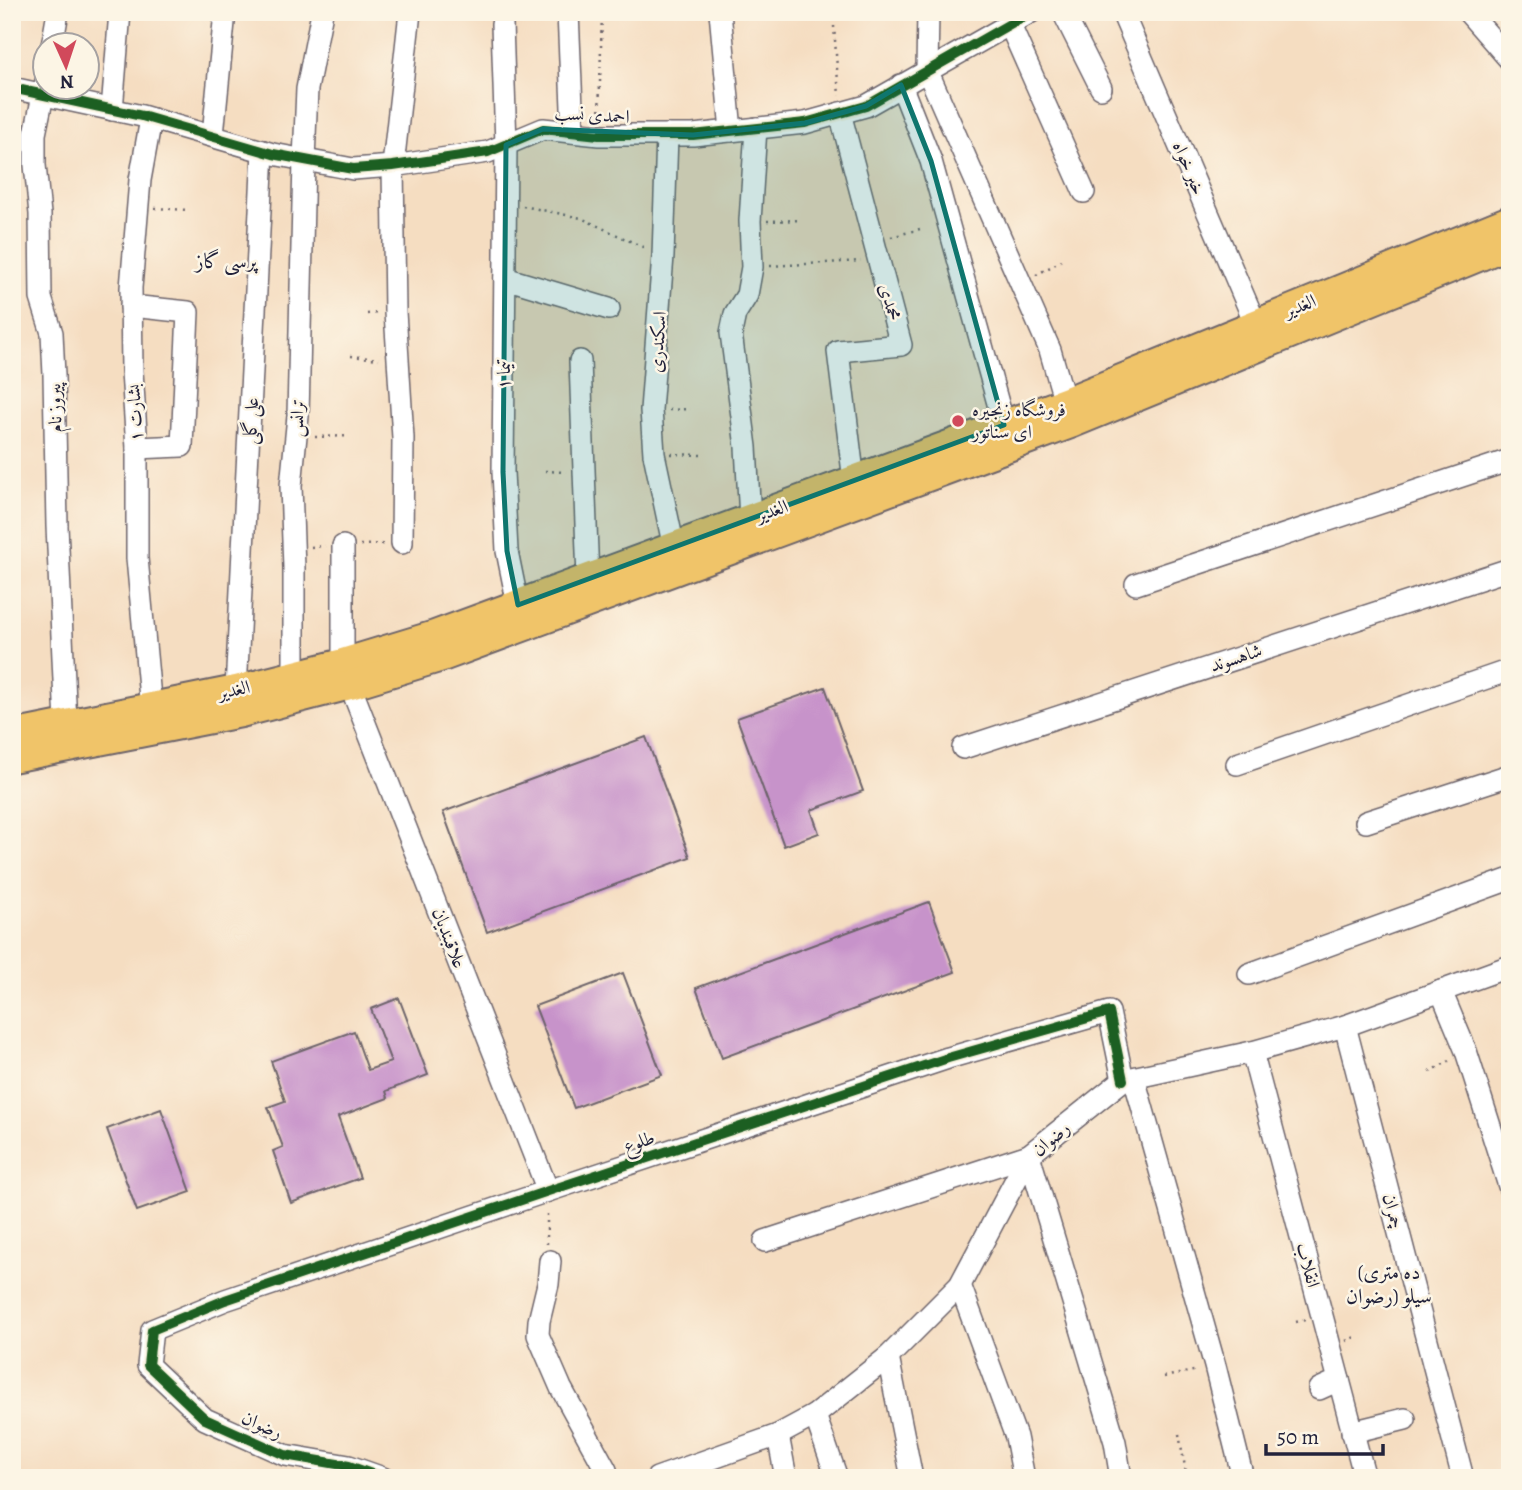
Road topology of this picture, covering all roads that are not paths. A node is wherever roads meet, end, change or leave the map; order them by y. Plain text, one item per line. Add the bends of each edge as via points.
1 (58, 12) edge
2 (120, 12) edge
3 (225, 12) edge
4 (322, 12) edge
5 (410, 12) edge
6 (568, 12) edge
7 (720, 12) edge
8 (928, 12) edge
9 (1031, 12) edge
10 (1063, 12) edge
11 (1122, 12) edge
12 (1468, 12) edge
13 (1009, 23) junction
14 (502, 24) dead end
15 (54, 32) edge
16 (1510, 60) edge
17 (927, 70) junction
18 (901, 85) junction
19 (12, 88) edge
20 (32, 88) edge
21 (1101, 88) dead end
22 (41, 102) edge
23 (87, 102) edge
24 (112, 110) junction
25 (840, 113) junction
26 (151, 119) junction
27 (756, 128) junction
28 (731, 131) junction
29 (573, 132) junction
30 (213, 135) junction
31 (667, 135) junction
32 (506, 145) junction
33 (263, 151) junction
34 (304, 160) junction
35 (393, 166) junction
36 (1084, 192) dead end
37 (1510, 220) edge
38 (1510, 244) edge
39 (505, 278) junction
40 (131, 306) junction
41 (610, 309) dead end
42 (1256, 325) junction
43 (580, 361) dead end
44 (1065, 402) junction
45 (1004, 425) junction
46 (137, 448) junction
47 (1510, 460) edge
48 (854, 481) junction
49 (750, 519) junction
50 (402, 543) dead end
51 (343, 546) dead end
52 (674, 548) junction
53 (1510, 569) edge
54 (588, 579) junction
55 (1136, 583) dead end
56 (518, 604) junction
57 (1510, 670) edge
58 (347, 674) junction
59 (294, 676) junction
60 (236, 691) junction
61 (152, 709) junction
62 (66, 724) junction
63 (12, 735) edge
64 (963, 748) dead end
65 (12, 758) edge
66 (1237, 764) dead end
67 (1510, 775) edge
68 (1366, 822) dead end
69 (1510, 879) edge
70 (1510, 966) edge
71 (1249, 974) dead end
72 (1441, 991) junction
73 (1345, 1026) junction
74 (1252, 1052) junction
75 (1128, 1079) junction
76 (1029, 1155) junction
77 (1510, 1189) edge
78 (548, 1191) junction
79 (765, 1241) dead end
80 (550, 1261) road end
81 (960, 1285) junction
82 (887, 1357) junction
83 (148, 1364) joint
84 (1339, 1380) junction
85 (1319, 1389) dead end
86 (815, 1415) junction
87 (1405, 1419) dead end
88 (1352, 1432) junction
89 (778, 1435) junction
90 (383, 1478) edge
91 (608, 1478) edge
92 (657, 1478) edge
93 (786, 1478) edge
94 (837, 1478) edge
95 (912, 1478) edge
96 (1024, 1478) edge
97 (1122, 1478) edge
98 (1243, 1478) edge
99 (1364, 1478) edge
100 (1463, 1478) edge

1 - 15 street
2 - 24 street
3 - 30 street
4 - 34 street, ترانس via 307,89
5 - 35 street
6 - 29 street
7 - 28 street
8 - 17 street
9 - 13 street, احمدی نسب
10 - 21 street
11 - 42 street, خیر خواه
12 - 16 street
13 - 17 street, احمدی نسب
13 - 36 street
14 - 32 street, تیما ۱
17 - 18 street, احمدی نسب
17 - 44 street via 1050,350
18 - 25 street, احمدی نسب via 866,106
18 - 45 street via 930,161
19 - 20 street, احمدی نسب
22 - 62 street, پیروز نام via 35,165 41,298 51,333 54,375
23 - 24 street, احمدی نسب
24 - 26 street, احمدی نسب
25 - 27 street, احمدی نسب via 805,123
25 - 48 street, محمدی via 901,345 838,351
26 - 30 street, احمدی نسب
26 - 40 street, بشارت ۱ via 138,207
27 - 28 street, احمدی نسب
27 - 49 street via 752,267 747,295 730,334 746,447
28 - 31 street, احمدی نسب
29 - 31 street, احمدی نسب
29 - 32 street, احمدی نسب via 543,130
30 - 33 street, احمدی نسب
31 - 52 street, اسکندری via 652,410 654,454
32 - 35 street, احمدی نسب via 488,152
32 - 39 street, تیما ۱
33 - 34 street, احمدی نسب
33 - 60 street, علی گلی
34 - 35 street, احمدی نسب via 353,169
34 - 59 street, ترانس via 291,486
35 - 50 street via 403,438
37 - 42 main road, الغدیر
38 - 58 main road, الغدیر via 1073,423 480,643
39 - 41 street
39 - 56 street, تیما ۱ via 504,485 507,551
40 - 46 street, بشارت ۱
40 - 46 street via 188,312 182,446
42 - 44 main road, الغدیر
43 - 54 street
44 - 45 main road, الغدیر
45 - 48 main road, الغدیر
46 - 61 street, بشارت ۱ via 137,558
47 - 55 street
48 - 49 main road, الغدیر
49 - 52 main road, الغدیر
51 - 58 street
52 - 54 main road, الغدیر
53 - 64 street, شاهسوند
54 - 56 main road, الغدیر
56 - 58 main road, الغدیر
57 - 66 street
58 - 59 main road, الغدیر
58 - 65 main road, الغدیر via 241,713
58 - 78 street, علاقبندیان
59 - 60 main road, الغدیر
60 - 61 main road, الغدیر
61 - 62 main road, الغدیر
62 - 63 main road, الغدیر
67 - 68 street
69 - 71 street
70 - 72 street, رضوان
72 - 73 street, رضوان
72 - 77 street via 1466,1051
73 - 74 street, رضوان
73 - 100 street, چمران
74 - 75 street, رضوان
74 - 84 street, انقلاب
75 - 76 street, رضوان
75 - 78 street, طلوع via 1109,1012 948,1058
75 - 98 street via 1215,1366
76 - 79 street
76 - 81 street, رضوان
76 - 97 street
78 - 83 street, طلوع via 225,1300 152,1330
80 - 91 street via 538,1335
81 - 82 street, رضوان
81 - 96 street via 1016,1437
82 - 86 street, رضوان
82 - 95 street
83 - 90 street, رضوان via 205,1419 285,1455 349,1466
84 - 85 street
84 - 88 street, انقلاب
86 - 89 street, رضوان
86 - 94 street
87 - 88 street
88 - 99 street, انقلاب
89 - 92 street, رضوان
89 - 93 street

